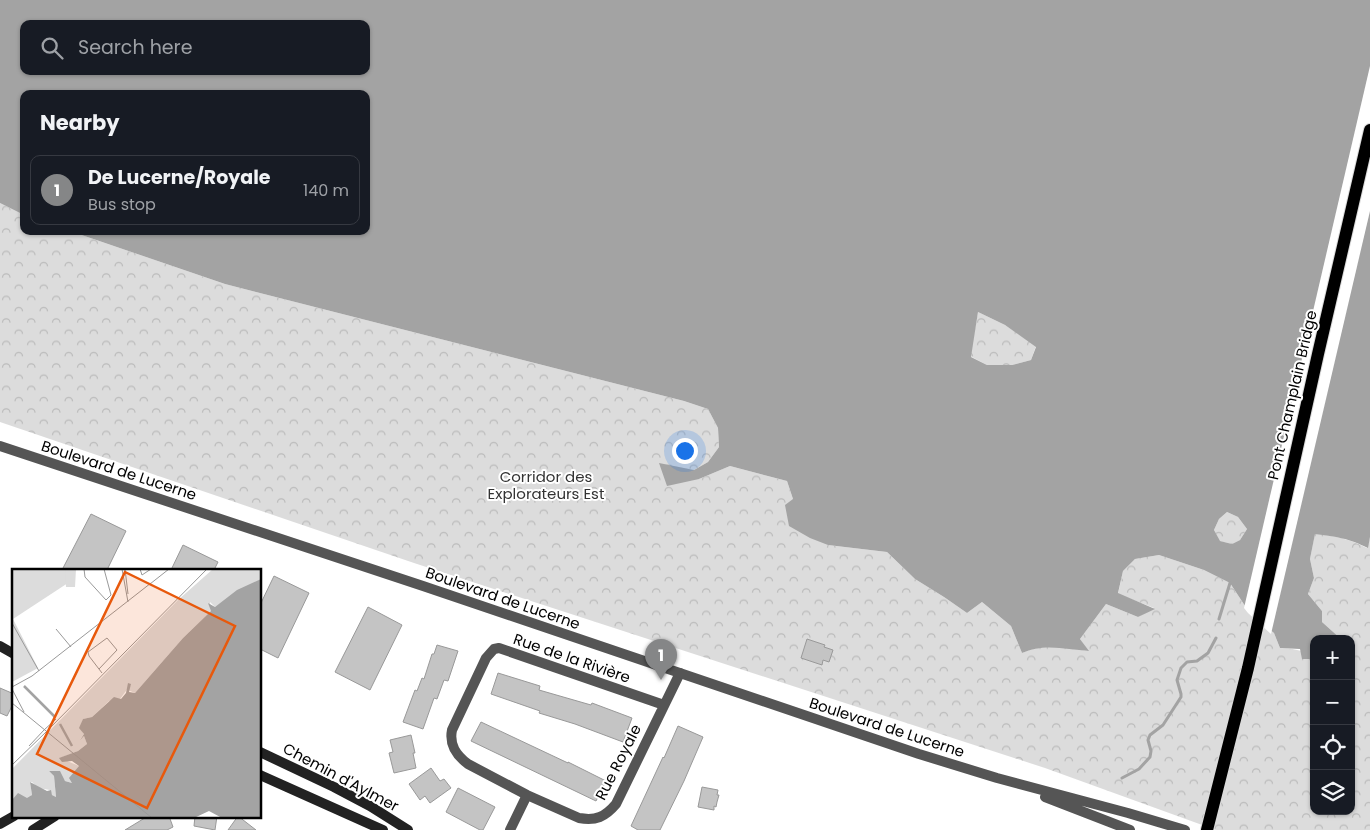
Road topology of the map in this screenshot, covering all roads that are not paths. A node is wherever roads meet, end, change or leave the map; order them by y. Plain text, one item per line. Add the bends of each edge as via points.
1 (1370, 130) edge
2 (0, 446) edge
3 (0, 645) edge
4 (499, 648) joint
5 (12, 653) edge
6 (680, 673) junction
7 (664, 705) junction
8 (261, 752) edge
9 (262, 776) edge
10 (997, 778) junction
11 (527, 795) junction
12 (12, 817) edge
13 (52, 818) edge
14 (0, 824) edge
15 (33, 830) edge
16 (383, 830) edge
17 (408, 830) edge
18 (510, 830) edge
19 (1130, 830) edge
20 (1185, 830) edge
21 (1207, 830) edge

1 - 21 main road, Pont Champlain Bridge via 1248,668
2 - 6 street, Boulevard de Lucerne
3 - 5 main road
4 - 7 street, Rue de la Rivière
4 - 11 street, Rue Royale via 486,658 450,737 455,752 468,764
6 - 7 street, Rue Royale
6 - 10 street, Boulevard de Lucerne via 910,752
7 - 11 street, Rue Royale via 616,804 604,815 588,820 579,818
8 - 17 main road, Chemin d'Aylmer via 334,787
9 - 16 main road, Chemin d'Aylmer
10 - 19 street, Boulevard de Lucerne
10 - 20 street, Boulevard de Lucerne
11 - 18 street
12 - 14 main road
13 - 15 main road

